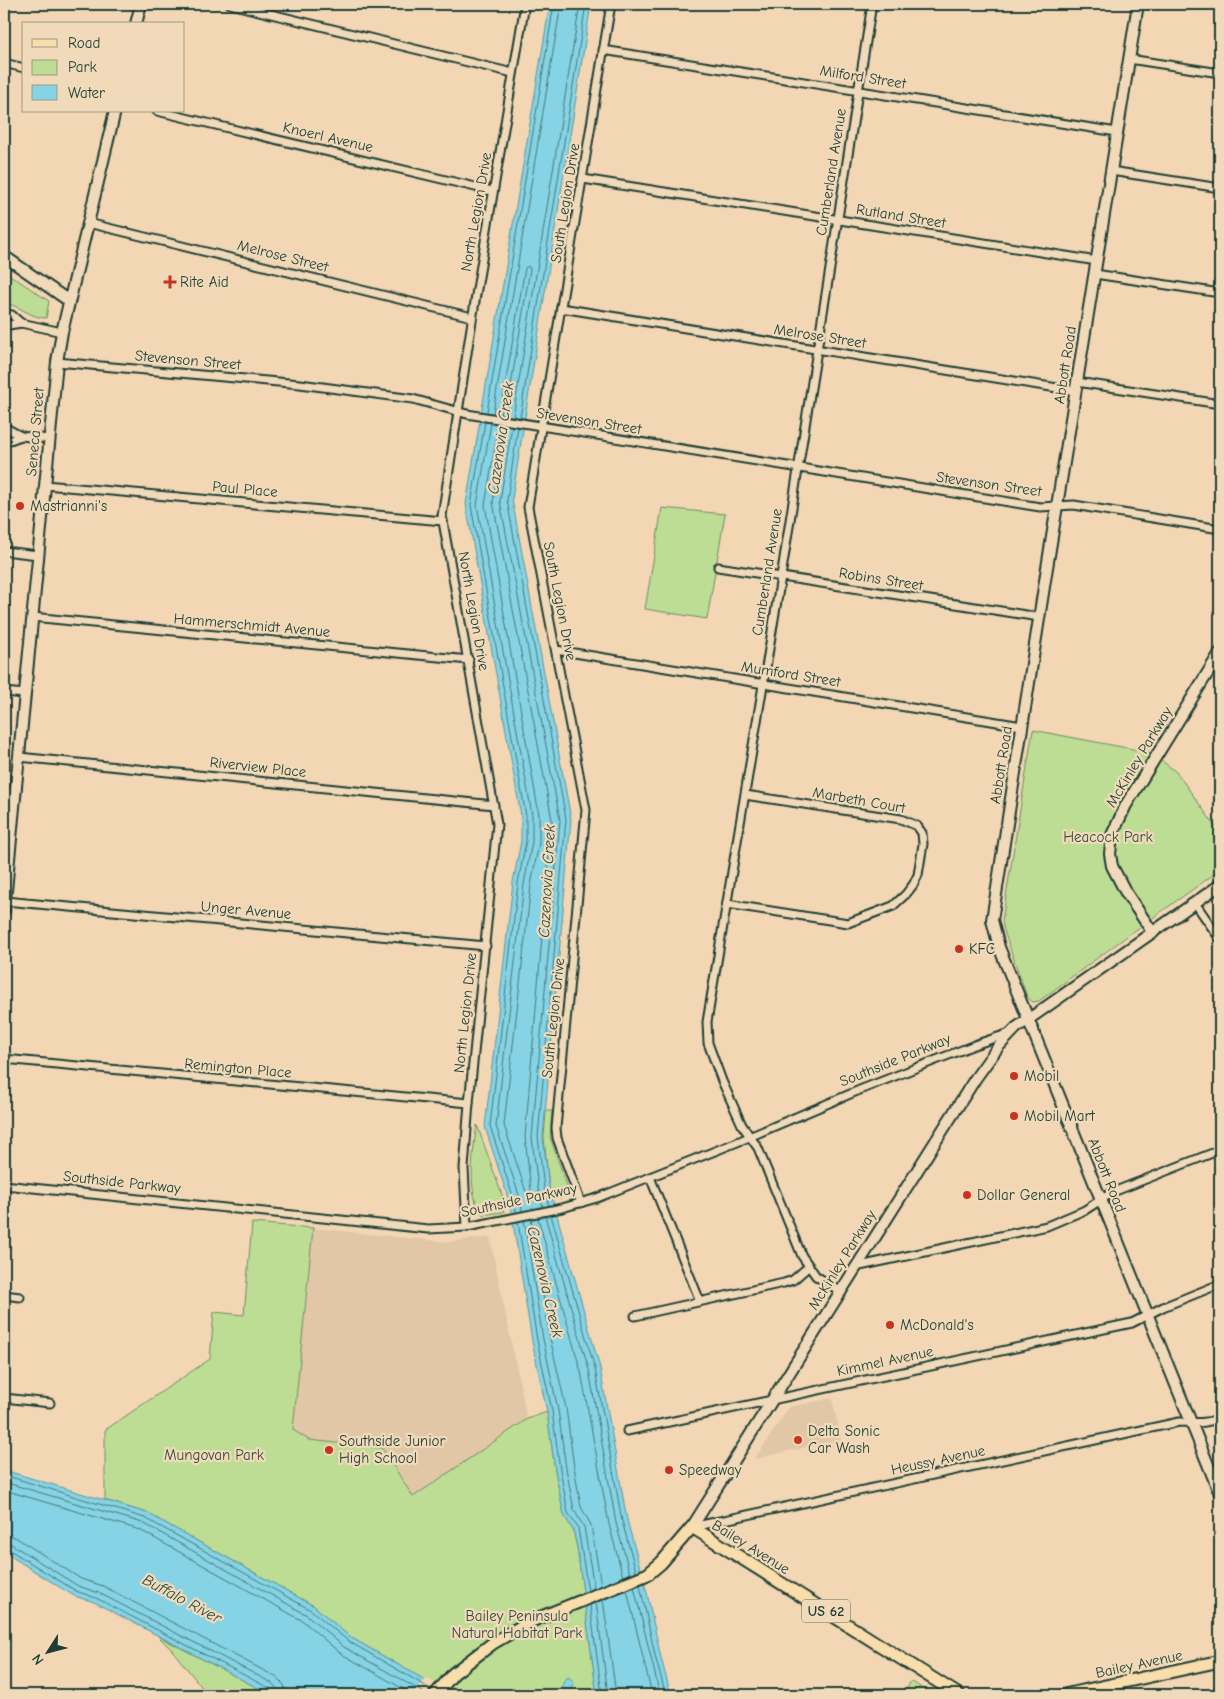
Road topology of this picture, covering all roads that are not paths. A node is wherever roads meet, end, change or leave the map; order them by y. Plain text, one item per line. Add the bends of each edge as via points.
1 (141, 4) edge
2 (230, 4) edge
3 (525, 4) edge
4 (611, 4) edge
5 (872, 4) edge
6 (1138, 4) edge
7 (136, 22) edge
8 (604, 50) junction
9 (1129, 59) junction
10 (4, 63) edge
11 (22, 68) edge
12 (513, 72) junction
13 (1220, 73) edge
14 (858, 90) junction
15 (115, 112) edge
16 (161, 112) edge
17 (1117, 132) junction
18 (1111, 171) junction
19 (583, 179) junction
20 (1220, 188) edge
21 (492, 191) junction
22 (838, 220) junction
23 (88, 223) junction
24 (4, 256) edge
25 (1097, 261) junction
26 (1095, 274) junction
27 (1220, 293) edge
28 (69, 300) junction
29 (561, 308) junction
30 (4, 314) edge
31 (472, 316) junction
32 (21, 323) junction
33 (4, 325) edge
34 (62, 332) junction
35 (817, 350) junction
36 (57, 362) junction
37 (1076, 386) junction
38 (1220, 404) edge
39 (457, 412) junction
40 (538, 427) junction
41 (4, 429) edge
42 (21, 436) junction
43 (4, 440) edge
44 (49, 440) junction
45 (798, 469) junction
46 (45, 485) junction
47 (1057, 506) junction
48 (443, 521) junction
49 (1220, 529) edge
50 (4, 552) edge
51 (38, 555) junction
52 (718, 567) dead end
53 (781, 577) junction
54 (32, 617) junction
55 (1039, 617) junction
56 (556, 650) junction
57 (1220, 653) edge
58 (469, 660) junction
59 (762, 683) junction
60 (4, 692) edge
61 (25, 694) junction
62 (1022, 726) junction
63 (19, 758) junction
64 (745, 794) junction
65 (494, 805) junction
66 (8, 828) edge
67 (1220, 885) edge
68 (5, 900) edge
69 (1195, 903) junction
70 (727, 904) junction
71 (4, 911) edge
72 (1153, 933) junction
73 (1220, 939) edge
74 (486, 946) junction
75 (1028, 1020) junction
76 (1010, 1033) junction
77 (4, 1059) edge
78 (469, 1103) junction
79 (749, 1137) junction
80 (1220, 1150) edge
81 (650, 1177) junction
82 (4, 1185) edge
83 (1101, 1200) junction
84 (581, 1203) junction
85 (467, 1227) junction
86 (808, 1267) junction
87 (855, 1267) junction
88 (1220, 1284) edge
89 (840, 1291) junction
90 (4, 1295) edge
91 (20, 1297) dead end
92 (700, 1301) junction
93 (635, 1316) dead end
94 (1148, 1316) junction
95 (4, 1398) edge
96 (772, 1400) junction
97 (50, 1403) dead end
98 (1220, 1418) edge
99 (1191, 1422) junction
100 (627, 1431) dead end
101 (1220, 1494) edge
102 (692, 1527) junction
103 (1220, 1661) edge
104 (434, 1695) edge
105 (959, 1695) edge
106 (1064, 1695) edge

1 - 7 street
2 - 12 street
3 - 12 street, North Legion Drive
4 - 8 street, South Legion Drive
5 - 14 street, Cumberland Avenue
6 - 9 street, Abbott Road
8 - 14 street, Milford Street
8 - 19 street, South Legion Drive
9 - 13 street
9 - 17 street, Abbott Road
10 - 11 street
12 - 21 street, North Legion Drive
14 - 17 street, Milford Street
14 - 22 street, Cumberland Avenue
15 - 23 street, Seneca Street
16 - 21 street, Knoerl Avenue
17 - 18 street, Abbott Road
18 - 20 street
18 - 25 street, Abbott Road
19 - 22 street, Rutland Street
19 - 29 street, South Legion Drive
21 - 31 street, North Legion Drive
22 - 25 street, Rutland Street
22 - 35 street, Cumberland Avenue
23 - 28 street, Seneca Street
23 - 31 street, Melrose Street
24 - 28 street
25 - 26 street, Abbott Road
26 - 27 street
26 - 37 street, Abbott Road
28 - 34 street, Seneca Street
29 - 35 street, Melrose Street
29 - 40 street, South Legion Drive
30 - 32 street via 12,315
31 - 39 street, North Legion Drive
32 - 33 street
32 - 34 street
34 - 36 street, Seneca Street
35 - 37 street, Melrose Street
35 - 45 street, Cumberland Avenue
36 - 39 street, Stevenson Street via 300,384 413,399
36 - 44 street, Seneca Street
37 - 38 street, Melrose Street
37 - 47 street, Abbott Road
39 - 40 street, Stevenson Street
39 - 48 street, North Legion Drive
40 - 45 street, Stevenson Street
40 - 56 street, South Legion Drive via 528,507
41 - 42 street
42 - 43 street
42 - 44 street
44 - 46 street, Seneca Street
45 - 47 street, Stevenson Street via 1040,508
45 - 53 street, Cumberland Avenue
46 - 48 street, Paul Place
46 - 51 street, Seneca Street
47 - 49 street, Stevenson Street via 1074,505
47 - 55 street, Abbott Road
48 - 58 street, North Legion Drive
50 - 51 street
51 - 54 street, Seneca Street
52 - 53 street, Robins Street
53 - 55 street, Robins Street
53 - 59 street, Cumberland Avenue
54 - 58 street, Hammerschmidt Avenue
54 - 61 street, Seneca Street
55 - 62 street, Abbott Road
56 - 59 street, Mumford Street
56 - 84 street, South Legion Drive via 586,810 556,1128
57 - 72 street, McKinley Parkway via 1126,806 1112,835 1112,866
58 - 65 street, North Legion Drive
59 - 62 street, Mumford Street
59 - 64 street, Cumberland Avenue
60 - 61 street
61 - 63 street, Seneca Street
62 - 75 street, Abbott Road via 992,920 999,947
63 - 65 street, Riverview Place
63 - 66 street, Seneca Street
64 - 70 street, Cumberland Avenue
64 - 70 street, Marbeth Court via 901,819 917,826 924,844 918,875 906,894 893,906 848,923
65 - 74 street, North Legion Drive via 497,824
66 - 68 street, Seneca Street
67 - 69 street
68 - 71 street, Seneca Street
68 - 74 street, Unger Avenue
69 - 72 street
69 - 73 street
70 - 79 street, Cumberland Avenue via 707,1034 722,1081
72 - 75 street
74 - 78 street, North Legion Drive
75 - 76 street, McKinley Parkway
75 - 83 street, Abbott Road
76 - 79 street, Southside Parkway
76 - 87 street, McKinley Parkway via 980,1070
77 - 78 street, Remington Place
78 - 85 street, North Legion Drive via 464,1168
79 - 81 street, Southside Parkway
79 - 86 street, Cumberland Avenue via 758,1148
80 - 83 street via 1113,1192
81 - 84 street, Southside Parkway
81 - 92 street
82 - 85 street, Southside Parkway via 428,1229
83 - 87 street via 1047,1226
83 - 94 street, Abbott Road
84 - 85 street, Southside Parkway
86 - 89 street
86 - 92 street via 784,1283
87 - 89 street, McKinley Parkway
88 - 94 street, Kimmel Avenue via 1162,1307
89 - 96 street, McKinley Parkway
90 - 91 street
92 - 93 street
94 - 96 street, Kimmel Avenue via 1132,1323
94 - 99 street, Abbott Road
95 - 97 street
96 - 100 street, Kimmel Avenue
96 - 102 street, McKinley Parkway
98 - 99 street, Heussy Avenue via 1200,1424
99 - 101 street, Abbott Road
99 - 102 street, Heussy Avenue
102 - 104 main road, Bailey Avenue via 648,1574 529,1622 454,1672
102 - 105 main road, Bailey Avenue / US 62
103 - 106 main road, Bailey Avenue

